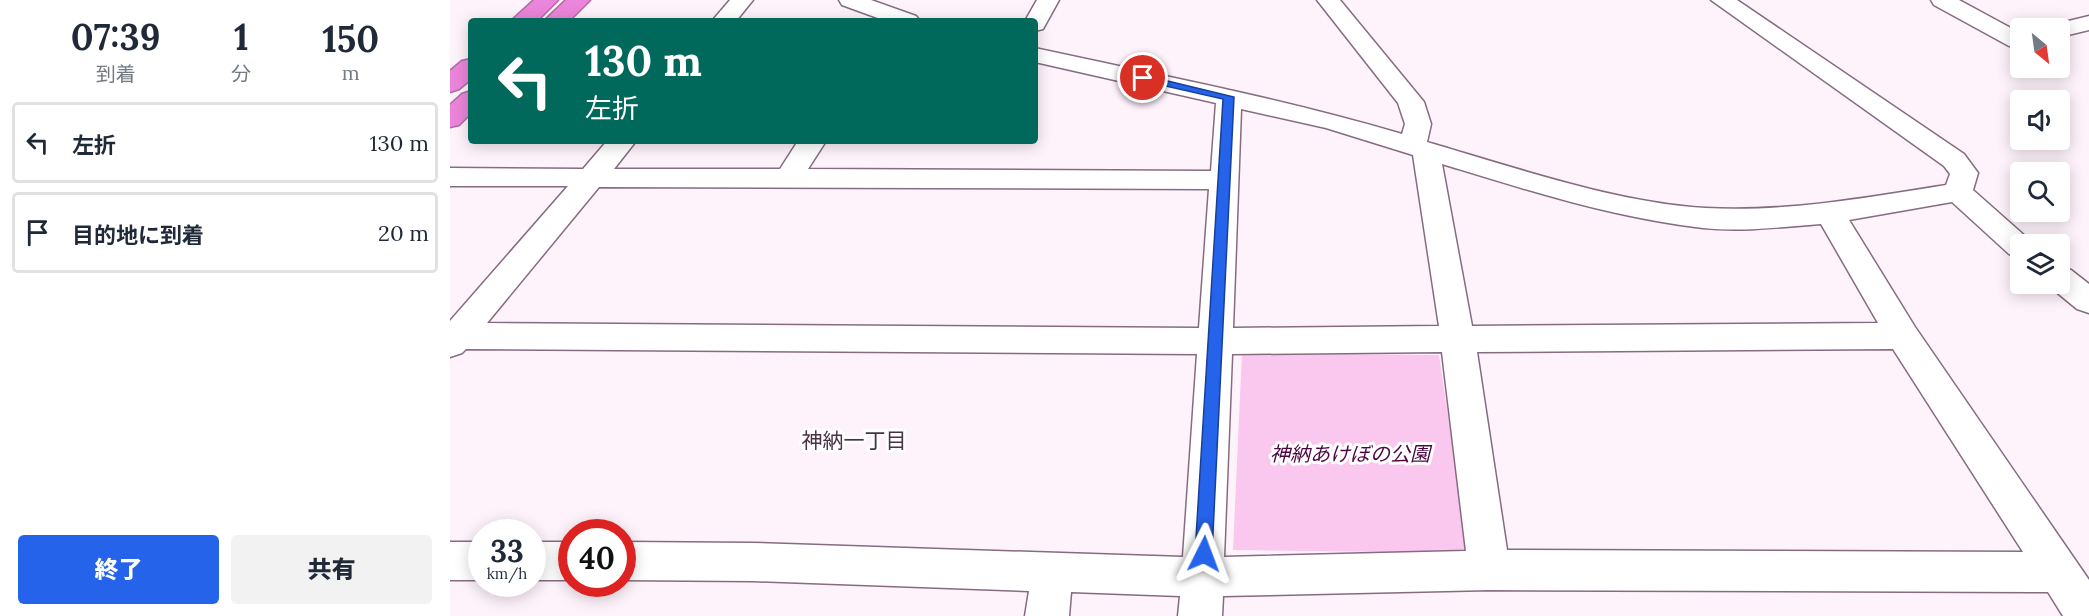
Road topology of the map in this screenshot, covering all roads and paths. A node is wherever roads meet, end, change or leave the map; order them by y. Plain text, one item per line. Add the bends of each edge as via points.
1 (547, 0) edge
2 (579, 0) edge
3 (742, 0) edge
4 (850, 0) edge
5 (1048, 0) edge
6 (1328, 0) edge
7 (1722, 0) edge
8 (1942, 0) edge
9 (526, 18) edge
10 (559, 18) edge
11 (727, 18) edge
12 (893, 18) edge
13 (1038, 18) edge
14 (2089, 23) edge
15 (2070, 28) edge
16 (2010, 37) edge
17 (1038, 56) edge
18 (468, 69) edge
19 (450, 84) edge
20 (1228, 97) junction
21 (468, 102) edge
22 (450, 119) edge
23 (619, 144) edge
24 (810, 144) edge
25 (1419, 149) junction
26 (592, 176) junction
27 (790, 176) junction
28 (450, 177) edge
29 (1224, 180) junction
30 (1958, 192) junction
31 (1830, 214) junction
32 (2010, 238) edge
33 (1903, 336) junction
34 (453, 340) edge
35 (1214, 340) junction
36 (1458, 340) junction
37 (450, 561) edge
38 (468, 561) edge
39 (636, 561) edge
40 (1489, 570) junction
41 (2059, 572) junction
42 (1052, 573) junction
43 (1201, 597) edge
44 (1047, 616) edge
45 (2088, 616) edge

1 - 9 highway
2 - 10 highway
3 - 11 street
4 - 12 street
5 - 13 street
6 - 25 street via 1411,102 1418,124
7 - 30 street via 1953,160 1964,173
8 - 16 street
14 - 15 street
17 - 20 street
18 - 19 highway
20 - 25 street via 1334,122
20 - 29 street
21 - 22 highway
23 - 26 street
24 - 27 street
25 - 31 street via 1640,209 1740,220
25 - 36 street
26 - 27 street
26 - 28 street
26 - 34 street
27 - 29 street
29 - 35 street
30 - 31 street
30 - 32 street
31 - 33 street
33 - 36 street
33 - 41 street
34 - 35 street
35 - 36 street
35 - 43 street
36 - 40 street
37 - 38 street
39 - 42 street via 753,561
40 - 41 street
40 - 43 street
41 - 45 street
42 - 43 street
42 - 44 street

